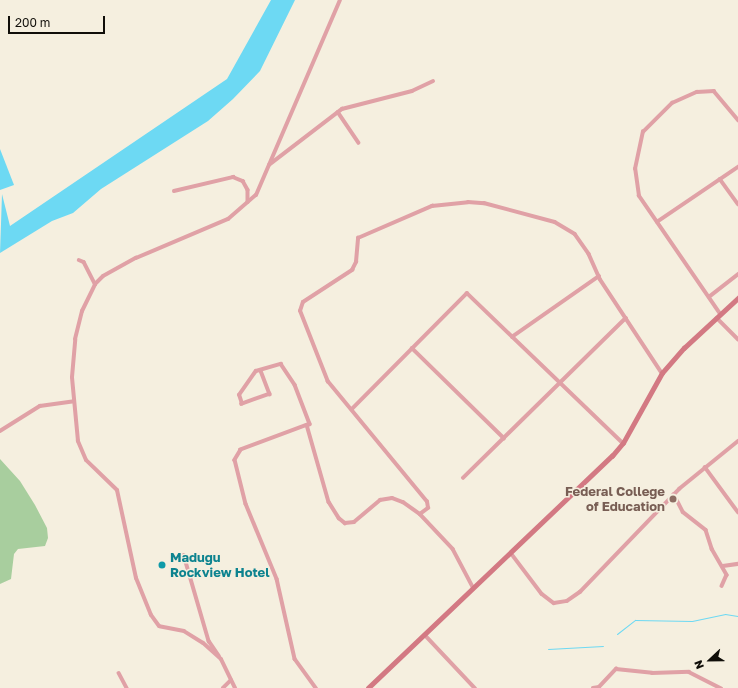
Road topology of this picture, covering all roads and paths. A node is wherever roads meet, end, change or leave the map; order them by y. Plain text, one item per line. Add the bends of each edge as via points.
1 (340, 0) edge
2 (433, 81) dead end
3 (338, 112) junction
4 (738, 120) edge
5 (359, 143) dead end
6 (269, 165) junction
7 (738, 166) edge
8 (720, 179) junction
9 (174, 192) dead end
10 (738, 204) edge
11 (247, 205) junction
12 (657, 222) junction
13 (79, 260) dead end
14 (738, 274) edge
15 (599, 276) junction
16 (95, 284) junction
17 (708, 297) junction
18 (738, 298) edge
19 (718, 316) junction
20 (626, 318) junction
21 (512, 337) junction
22 (738, 339) edge
23 (412, 348) junction
24 (261, 371) junction
25 (662, 373) junction
26 (560, 383) junction
27 (74, 401) junction
28 (352, 409) junction
29 (307, 425) junction
30 (0, 431) edge
31 (504, 438) junction
32 (738, 441) edge
33 (623, 443) junction
34 (705, 467) junction
35 (463, 478) dead end
36 (674, 494) junction
37 (738, 512) edge
38 (420, 514) junction
39 (511, 553) junction
40 (184, 555) dead end
41 (738, 564) edge
42 (723, 566) junction
43 (722, 586) dead end
44 (473, 587) junction
45 (425, 635) junction
46 (221, 659) junction
47 (119, 673) dead end
48 (231, 680) junction
49 (127, 688) edge
50 (223, 688) edge
51 (235, 688) edge
52 (316, 688) edge
53 (368, 688) edge
54 (475, 688) edge
55 (592, 688) edge
56 (721, 688) edge

1 - 6 street
2 - 3 street via 412,91 362,102
3 - 5 street
3 - 6 street
4 - 12 street via 714,91 707,90 672,103 643,132 637,155 636,185 639,196
6 - 11 street via 258,192
7 - 8 street
8 - 10 street
8 - 12 street
9 - 11 street via 233,177 242,181 248,190
11 - 16 street via 228,219 116,268
12 - 17 street
13 - 16 street via 84,262
14 - 17 street
15 - 20 street
15 - 21 street
15 - 28 street via 582,244 566,227 484,203 432,206 363,235 356,242 356,262 352,270 303,302 300,311 325,376
16 - 27 street via 82,311 75,339
17 - 19 street
18 - 19 main road
19 - 22 street
19 - 25 main road
20 - 25 street
20 - 26 street
21 - 23 street via 467,293
21 - 26 street
23 - 28 street
23 - 31 street
24 - 24 street via 270,394 242,404 239,395 256,371
24 - 29 street via 281,364 295,385 310,424
25 - 33 main road
26 - 31 street
26 - 33 street
27 - 30 street via 40,406
27 - 46 street via 78,441 83,456 112,483 119,495 134,568 151,615 159,626 187,632
28 - 38 street via 427,502 428,508
29 - 38 street via 329,502 345,523 354,522 374,503 392,498
29 - 52 street via 240,450 235,460 248,510 277,579 295,659
31 - 35 street
32 - 34 street
33 - 39 main road via 600,469
34 - 36 street
34 - 37 street
36 - 39 street via 580,592 567,601 554,603 542,594
36 - 42 street via 683,512 706,530 712,548
38 - 44 street via 453,548
39 - 44 main road
40 - 46 street via 209,641
41 - 42 street
42 - 43 street via 727,575
44 - 45 main road
45 - 53 main road
45 - 54 street
46 - 48 street
47 - 49 street
48 - 50 street
48 - 51 street
55 - 56 street via 599,687 616,669 652,673 689,672

